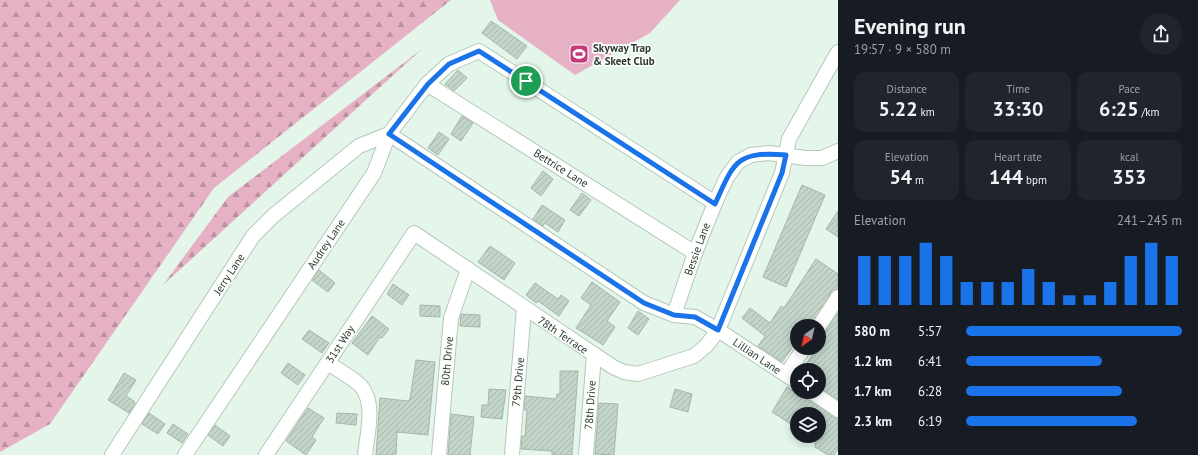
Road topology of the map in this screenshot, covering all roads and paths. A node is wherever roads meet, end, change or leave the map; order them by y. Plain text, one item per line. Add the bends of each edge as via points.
1 (838, 52) edge
2 (428, 84) junction
3 (389, 134) junction
4 (838, 151) edge
5 (786, 155) junction
6 (715, 204) junction
7 (414, 233) joint
8 (695, 253) junction
9 (468, 269) junction
10 (838, 297) edge
11 (524, 308) junction
12 (674, 315) junction
13 (824, 319) edge
14 (718, 330) junction
15 (594, 355) junction
16 (328, 363) junction
17 (790, 378) edge
18 (822, 399) edge
19 (838, 410) edge
20 (112, 455) edge
21 (185, 455) edge
22 (266, 455) edge
23 (365, 455) edge
24 (439, 455) edge
25 (512, 455) edge
26 (586, 455) edge

1 - 5 street via 789,139
2 - 3 street, Audrey Lane
2 - 6 street, Audrey Lane via 449,64 479,51
2 - 8 street, Bettrice Lane
3 - 12 street, Lillian Lane via 644,303
3 - 20 street, Jerry Lane via 359,146 273,216 253,236
3 - 21 street, Audrey Lane via 374,173
4 - 5 street, Bessie Lane via 822,158
5 - 6 street, Bessie Lane via 751,155 738,162 727,177
5 - 14 street, 78th Terrace via 782,173
6 - 8 street, Bessie Lane
7 - 9 street, 78th Terrace
7 - 16 street, 31st Way
8 - 12 street, Bessie Lane
9 - 11 street, 78th Terrace
9 - 24 street, 80th Drive via 451,318
10 - 13 street
11 - 15 street, 78th Terrace
11 - 25 street, 79th Drive
12 - 14 street, Lillian Lane via 695,317
14 - 15 street, 78th Terrace via 707,345 694,356 638,374 613,368
14 - 17 street, Lillian Lane
15 - 26 street, 78th Drive
16 - 22 street, 31st Way
16 - 23 street via 360,386 368,397
18 - 19 street

